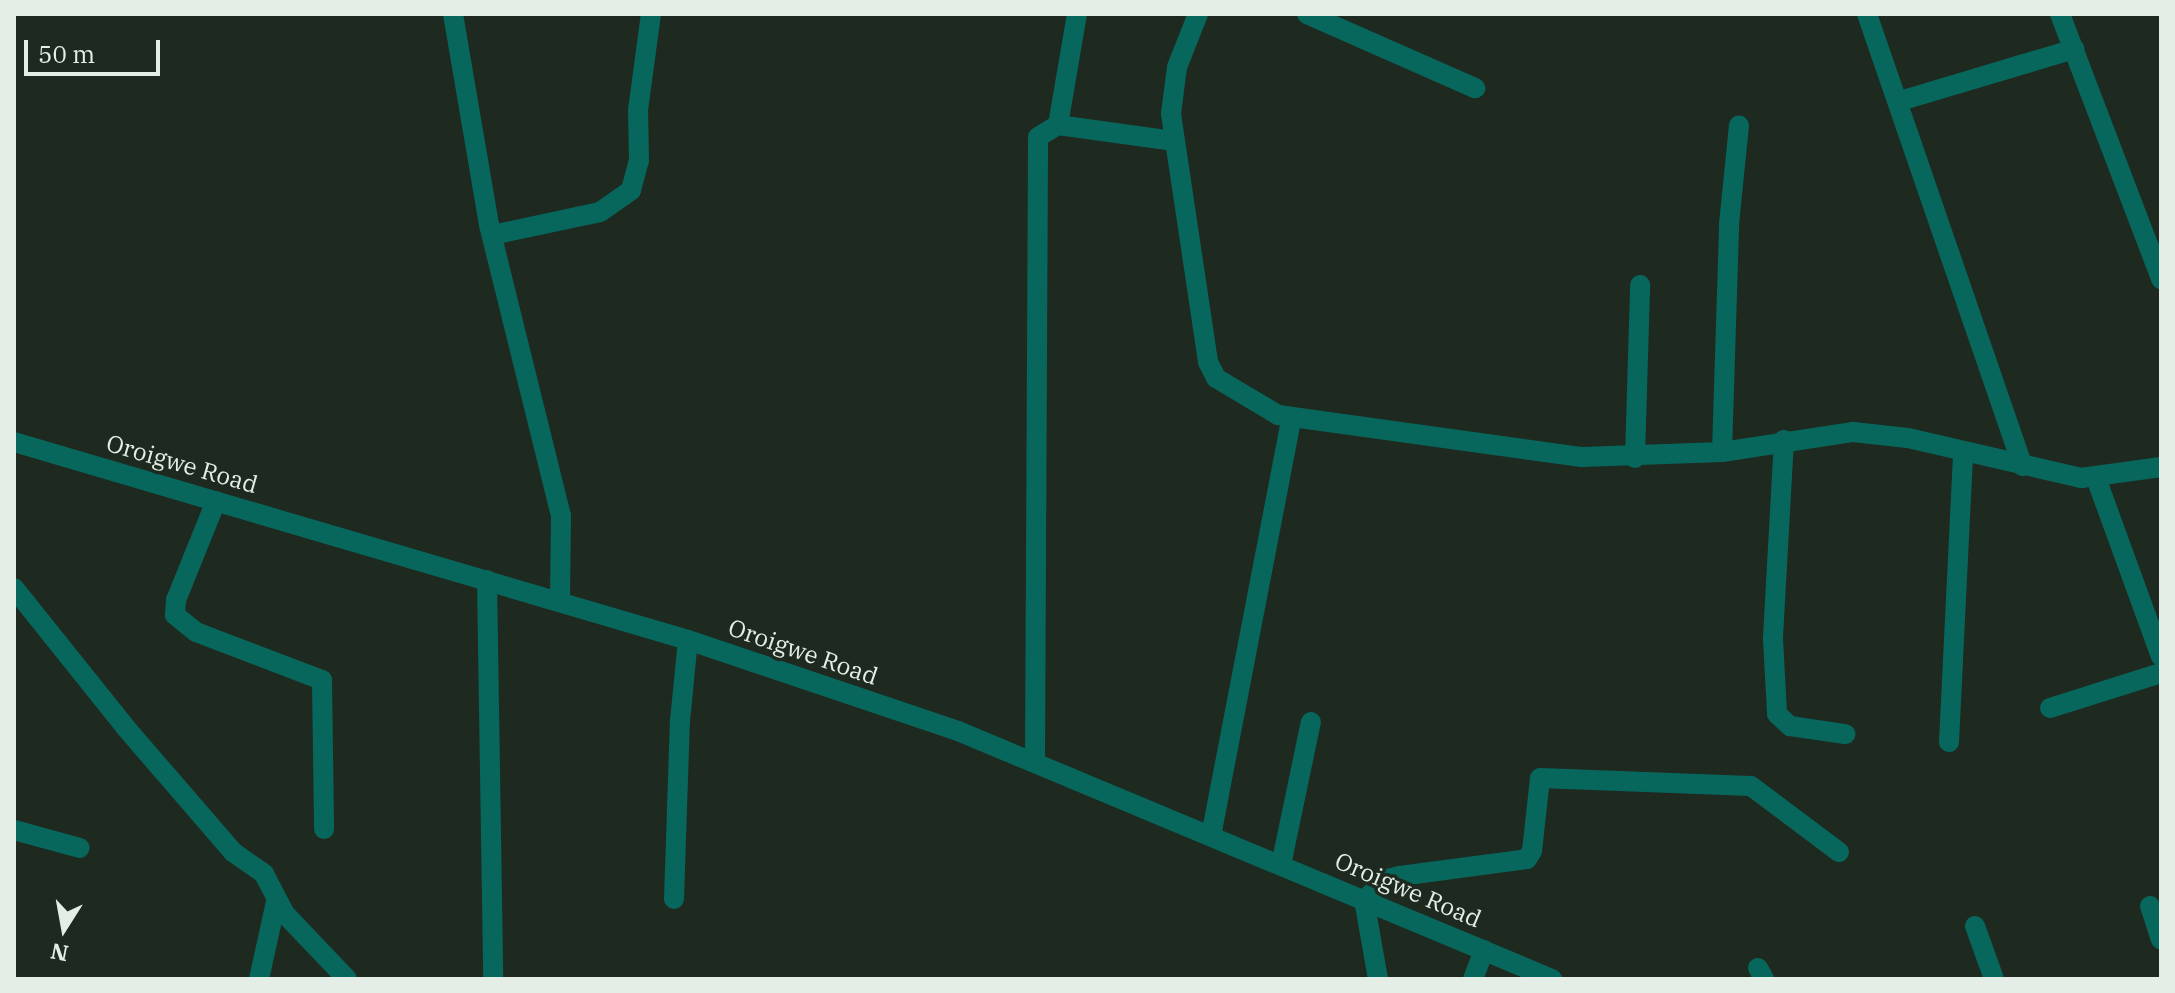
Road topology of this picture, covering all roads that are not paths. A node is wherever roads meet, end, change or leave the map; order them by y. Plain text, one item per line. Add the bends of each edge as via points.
1 (453, 14) edge
2 (651, 14) edge
3 (1077, 14) edge
4 (1198, 14) edge
5 (1307, 14) edge
6 (1867, 14) edge
7 (2060, 14) edge
8 (2074, 49) junction
9 (1475, 88) dead end
10 (1900, 101) junction
11 (1058, 125) junction
12 (1739, 126) dead end
13 (1173, 141) junction
14 (492, 235) junction
15 (2161, 279) edge
16 (1640, 285) dead end
17 (1291, 421) junction
18 (1784, 440) junction
19 (14, 442) edge
20 (1722, 452) junction
21 (1963, 452) junction
22 (1635, 458) junction
23 (2023, 466) junction
24 (2161, 467) edge
25 (2096, 478) junction
26 (216, 501) junction
27 (487, 580) junction
28 (14, 588) edge
29 (560, 602) junction
30 (688, 640) junction
31 (2161, 657) edge
32 (2161, 673) edge
33 (2050, 708) dead end
34 (1311, 722) dead end
35 (1845, 734) dead end
36 (1949, 742) dead end
37 (1035, 762) junction
38 (324, 829) dead end
39 (14, 830) edge
40 (1211, 836) junction
41 (80, 848) dead end
42 (1839, 852) dead end
43 (1281, 865) junction
44 (674, 899) dead end
45 (1364, 900) junction
46 (276, 902) junction
47 (2150, 906) dead end
48 (1975, 926) dead end
49 (2161, 939) edge
50 (1484, 950) junction
51 (259, 979) edge
52 (347, 979) edge
53 (493, 979) edge
54 (1378, 979) edge
55 (1473, 979) edge
56 (1552, 979) edge
57 (1994, 979) edge

1 - 14 street
2 - 14 street via 638,110 639,160 631,190 600,212
3 - 11 street
4 - 13 street via 1177,67
5 - 9 street
6 - 10 street
7 - 8 street
8 - 10 street
8 - 15 street
10 - 23 street
11 - 13 street
11 - 37 street via 1042,130 1036,155
12 - 20 street via 1729,224
13 - 17 street via 1211,374 1249,401
14 - 29 street via 561,516
16 - 22 street
17 - 22 street via 1582,457
17 - 40 street
18 - 20 street
18 - 21 street via 1881,433
18 - 35 street via 1773,639 1777,714 1790,726
19 - 26 street, Oroigwe Road
20 - 22 street
21 - 23 street
21 - 36 street
23 - 25 street
24 - 25 street
25 - 31 street
26 - 27 street, Oroigwe Road
26 - 38 street via 176,600 175,615 196,632 322,680
27 - 29 street, Oroigwe Road
27 - 53 street
28 - 46 street via 207,823 264,874
29 - 30 street, Oroigwe Road
30 - 37 street, Oroigwe Road
30 - 44 street
32 - 33 street
34 - 43 street
37 - 40 street, Oroigwe Road
39 - 41 street
40 - 43 street, Oroigwe Road
42 - 45 street via 1751,786 1550,776 1536,783 1532,851 1527,859 1387,879
43 - 45 street, Oroigwe Road
45 - 50 street, Oroigwe Road
45 - 54 street
46 - 51 street
46 - 52 street
47 - 49 street
48 - 57 street
50 - 55 street
50 - 56 street, Oroigwe Road

